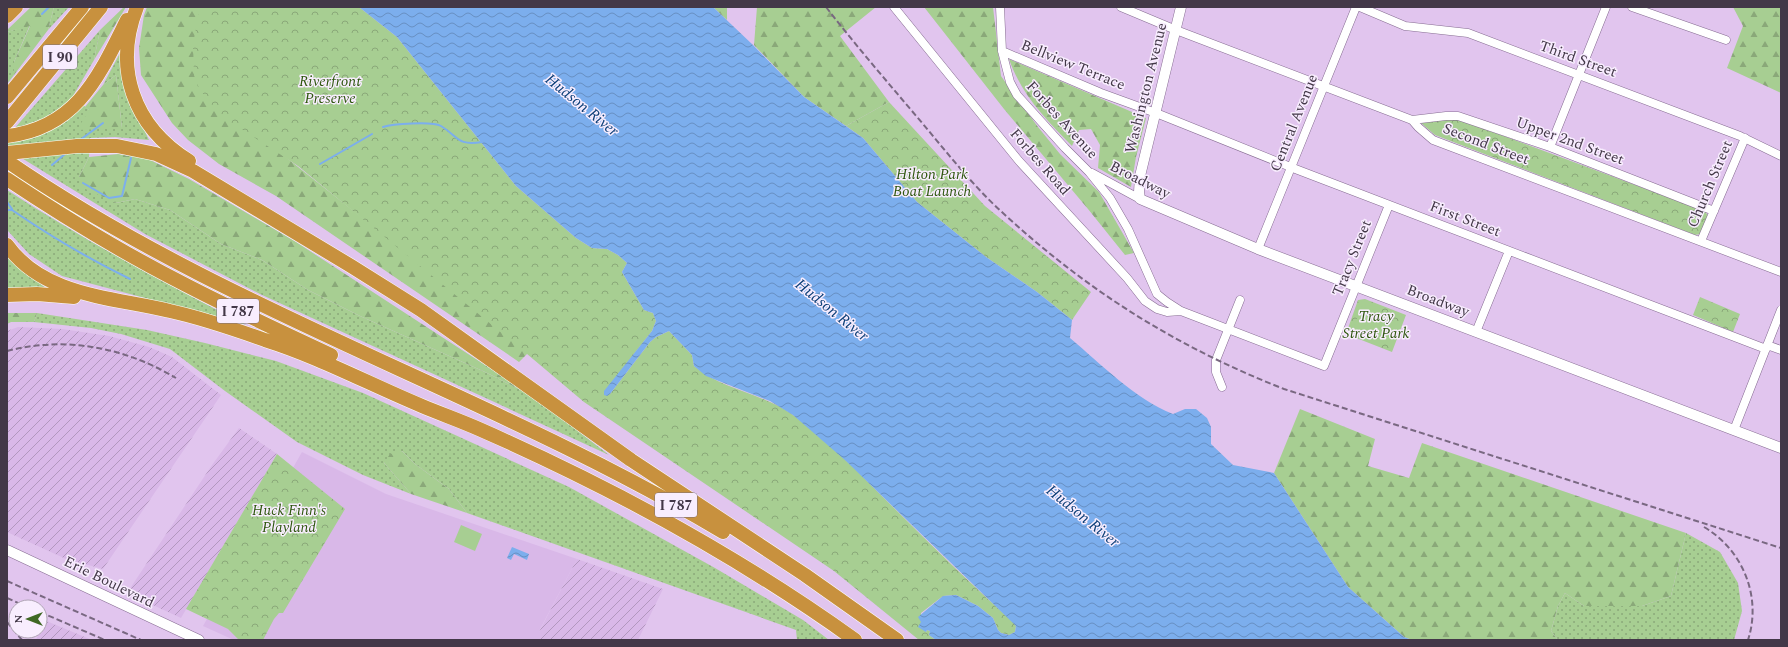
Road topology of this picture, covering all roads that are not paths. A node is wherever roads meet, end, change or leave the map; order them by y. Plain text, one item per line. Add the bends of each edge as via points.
1 (16, 7) edge
2 (82, 7) edge
3 (101, 7) edge
4 (134, 7) edge
5 (137, 7) edge
6 (894, 7) edge
7 (1000, 7) edge
8 (1120, 7) edge
9 (1181, 7) edge
10 (1356, 7) edge
11 (1360, 7) edge
12 (1606, 7) edge
13 (1632, 7) edge
14 (7, 16) edge
15 (1176, 30) junction
16 (1726, 40) dead end
17 (1002, 51) junction
18 (1580, 75) junction
19 (1324, 86) junction
20 (7, 97) edge
21 (1156, 113) junction
22 (1412, 120) junction
23 (7, 122) edge
24 (7, 136) edge
25 (1745, 138) junction
26 (1550, 147) junction
27 (7, 153) edge
28 (1781, 156) edge
29 (7, 161) edge
30 (1291, 168) junction
31 (1090, 172) junction
32 (7, 179) edge
33 (1140, 199) junction
34 (1389, 205) junction
35 (261, 211) junction
36 (1714, 211) junction
37 (1701, 241) junction
38 (7, 246) edge
39 (1258, 249) junction
40 (1509, 251) junction
41 (1781, 272) edge
42 (1356, 286) junction
43 (7, 295) edge
44 (1240, 300) dead end
45 (1781, 310) edge
46 (1181, 311) junction
47 (205, 321) junction
48 (1228, 329) junction
49 (1476, 332) junction
50 (1766, 347) junction
51 (1781, 350) edge
52 (1324, 366) joint
53 (1222, 387) dead end
54 (478, 428) junction
55 (1734, 430) junction
56 (1781, 448) edge
57 (7, 550) edge
58 (852, 639) edge
59 (199, 640) edge
60 (885, 640) edge
61 (897, 640) edge

1 - 14 highway
2 - 20 highway, I 90
3 - 23 highway, I 90
4 - 24 highway via 101,71 82,99 51,123 28,132
5 - 35 highway via 126,55 130,86 142,114 167,145 226,183
6 - 46 street, Forbes Road via 1019,161 1127,278 1145,301 1167,312
7 - 17 street, Forbes Avenue
8 - 15 street, Second Street
9 - 15 street, Washington Avenue
10 - 19 street, Central Avenue
11 - 18 street, Third Street via 1405,26 1468,33
12 - 18 street
13 - 16 street
15 - 19 street, Second Street
15 - 21 street, Washington Avenue
17 - 21 street, Bellview Terrace
17 - 31 street, Forbes Avenue via 1010,82 1017,95
18 - 25 street, Third Street
18 - 26 street
19 - 22 street, Second Street
19 - 30 street, Central Avenue
21 - 30 street, First Street
21 - 33 street, Washington Avenue via 1140,176
22 - 26 street, Upper 2nd Street via 1458,116
22 - 37 street, Second Street via 1433,140
25 - 28 street, Third Street
25 - 36 street, Church Street
26 - 36 street, Upper 2nd Street
27 - 35 highway via 77,146 117,146 144,150 205,177
29 - 60 highway, I 787 via 104,222 203,277 521,426 654,493 764,558
30 - 34 street, First Street
30 - 39 street, Central Avenue
31 - 33 street, Broadway
31 - 46 street, Forbes Avenue via 1110,198 1128,229 1157,294
32 - 54 highway, I 787 via 95,235 183,284 422,397
33 - 39 street, Broadway
34 - 40 street, First Street
34 - 42 street, Tracy Street
35 - 61 highway via 421,310 631,460 812,579
36 - 37 street, Church Street
37 - 41 street, Second Street
38 - 47 highway via 28,268 56,285
39 - 42 street, Broadway
40 - 49 street
40 - 50 street, First Street
42 - 49 street, Broadway
42 - 52 street, Tracy Street
43 - 47 highway via 64,296 170,317
44 - 48 street
45 - 50 street
46 - 48 street, Forbes Avenue
47 - 54 highway via 294,350
48 - 52 street, Forbes Avenue
48 - 53 street via 1216,360 1216,372
49 - 55 street, Broadway
50 - 51 street, First Street
50 - 55 street
54 - 58 highway, I 787 via 663,520 756,574
55 - 56 street, Broadway
57 - 59 street, Erie Boulevard

